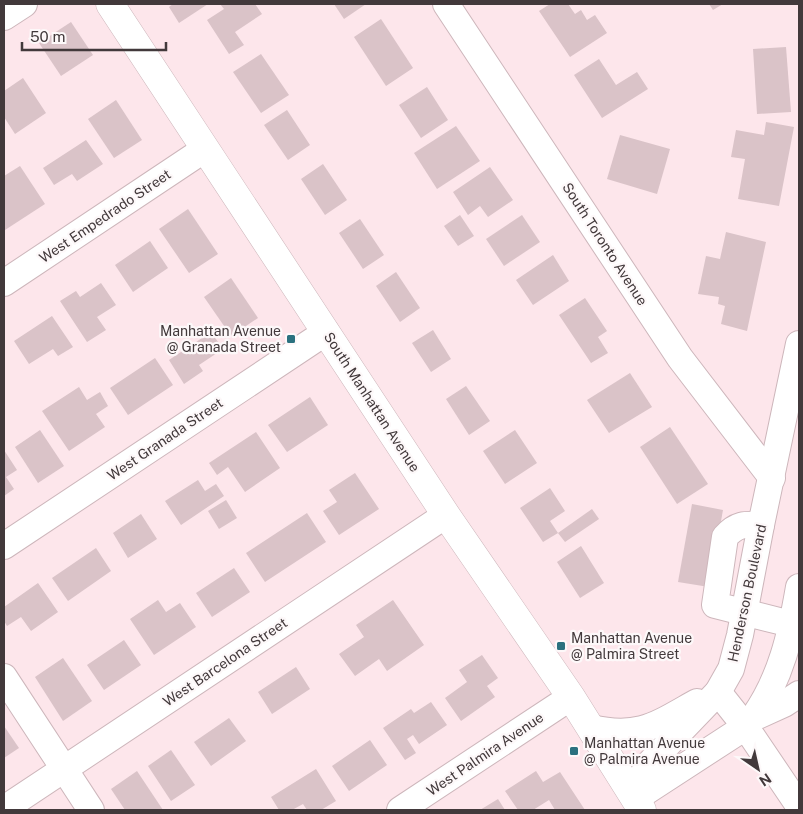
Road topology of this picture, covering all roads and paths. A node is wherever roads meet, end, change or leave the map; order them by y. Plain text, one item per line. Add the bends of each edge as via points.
1 (24, 4) edge
2 (110, 4) edge
3 (446, 4) edge
4 (4, 17) edge
5 (205, 149) junction
6 (4, 283) edge
7 (326, 332) junction
8 (799, 344) edge
9 (772, 478) junction
10 (446, 515) junction
11 (4, 546) edge
12 (799, 587) edge
13 (745, 612) junction
14 (796, 624) edge
15 (4, 677) edge
16 (718, 692) junction
17 (799, 694) edge
18 (571, 697) junction
19 (749, 722) junction
20 (591, 728) junction
21 (64, 769) junction
22 (639, 804) edge
23 (799, 806) edge
24 (4, 809) edge
25 (92, 810) edge
26 (400, 810) edge

1 - 4 street
2 - 5 main road, South Manhattan Avenue
3 - 9 street, South Toronto Avenue via 680,358
5 - 6 street, West Empedrado Street
5 - 7 main road, South Manhattan Avenue
7 - 10 main road, South Manhattan Avenue
7 - 11 street, West Granada Street
8 - 9 street, Henderson Boulevard
9 - 13 street, Henderson Boulevard
10 - 18 main road, South Manhattan Avenue
10 - 21 street, West Barcelona Street
12 - 14 street
13 - 14 street
13 - 16 street, Henderson Boulevard via 731,669
14 - 19 street via 773,686
15 - 21 street
16 - 19 street
16 - 20 street via 639,731 622,733
16 - 22 street, Henderson Boulevard via 648,765 640,780
17 - 19 street
18 - 20 main road, South Manhattan Avenue
18 - 26 street, West Palmira Avenue
19 - 22 street
19 - 23 street
20 - 22 main road, South Manhattan Avenue
21 - 24 street, West Barcelona Street
21 - 25 street

